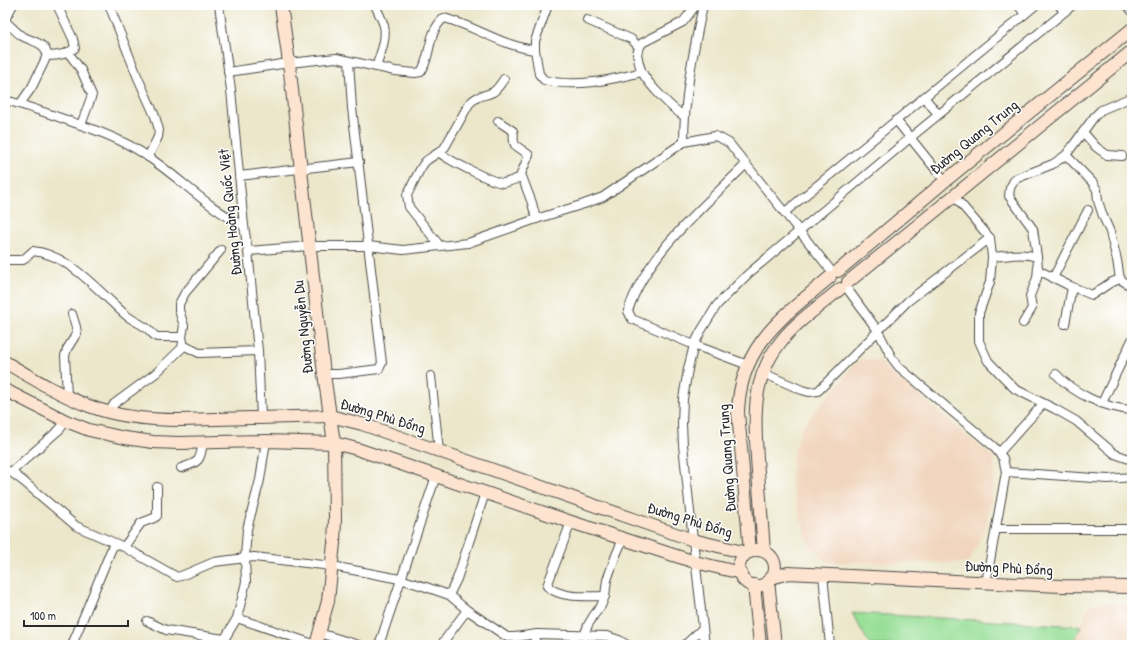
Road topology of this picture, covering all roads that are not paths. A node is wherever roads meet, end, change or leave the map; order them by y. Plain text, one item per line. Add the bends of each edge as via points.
1 (13, 5) edge
2 (109, 5) edge
3 (219, 5) edge
4 (281, 5) edge
5 (375, 5) edge
6 (548, 5) edge
7 (696, 5) edge
8 (703, 5) edge
9 (1018, 5) edge
10 (1036, 5) edge
11 (1059, 5) edge
12 (1073, 5) edge
13 (1127, 5) edge
14 (58, 7) dead end
15 (1132, 11) edge
16 (1064, 12) junction
17 (1025, 14) junction
18 (5, 20) edge
19 (587, 20) dead end
20 (1132, 29) edge
21 (639, 47) junction
22 (535, 50) junction
23 (1132, 51) edge
24 (68, 52) junction
25 (47, 56) junction
26 (349, 61) junction
27 (289, 63) junction
28 (376, 67) junction
29 (228, 72) junction
30 (642, 72) junction
31 (504, 79) dead end
32 (924, 97) junction
33 (1132, 97) edge
34 (5, 100) edge
35 (20, 104) junction
36 (938, 114) junction
37 (684, 116) junction
38 (896, 120) junction
39 (498, 121) dead end
40 (81, 125) junction
41 (1083, 132) junction
42 (910, 138) junction
43 (684, 142) junction
44 (440, 153) junction
45 (1066, 155) junction
46 (1122, 156) dead end
47 (148, 157) junction
48 (359, 162) junction
49 (746, 164) junction
50 (301, 168) junction
51 (239, 176) junction
52 (521, 177) junction
53 (945, 181) junction
54 (954, 196) junction
55 (1088, 210) dead end
56 (785, 212) junction
57 (536, 219) junction
58 (244, 226) junction
59 (799, 232) junction
60 (990, 238) junction
61 (310, 246) junction
62 (368, 246) junction
63 (440, 246) junction
64 (221, 250) dead end
65 (248, 251) junction
66 (992, 257) junction
67 (1037, 257) junction
68 (5, 260) edge
69 (1038, 270) junction
70 (834, 274) junction
71 (1053, 278) junction
72 (1120, 279) junction
73 (845, 286) junction
74 (1072, 287) junction
75 (1132, 287) edge
76 (72, 314) dead end
77 (1023, 323) dead end
78 (1065, 324) dead end
79 (878, 331) junction
80 (1132, 340) edge
81 (182, 341) junction
82 (694, 345) junction
83 (258, 351) junction
84 (5, 362) edge
85 (748, 365) junction
86 (763, 373) junction
87 (324, 374) junction
88 (1056, 374) dead end
89 (431, 376) dead end
90 (5, 390) edge
91 (67, 396) junction
92 (1102, 403) junction
93 (1043, 404) junction
94 (1132, 410) edge
95 (109, 412) junction
96 (330, 416) junction
97 (261, 417) junction
98 (66, 421) junction
99 (266, 441) junction
100 (203, 442) junction
101 (334, 443) junction
102 (440, 451) junction
103 (999, 453) junction
104 (1132, 460) edge
105 (181, 468) dead end
106 (8, 471) edge
107 (1006, 472) junction
108 (436, 476) junction
109 (1132, 476) edge
110 (157, 487) dead end
111 (485, 493) junction
112 (571, 522) junction
113 (996, 529) junction
114 (1132, 529) edge
115 (623, 539) junction
116 (693, 540) junction
117 (114, 544) junction
118 (124, 547) junction
119 (764, 551) junction
120 (748, 552) junction
121 (245, 558) junction
122 (695, 562) junction
123 (774, 564) junction
124 (332, 566) junction
125 (740, 573) junction
126 (788, 573) junction
127 (824, 574) junction
128 (400, 579) junction
129 (770, 580) junction
130 (986, 582) junction
131 (754, 585) junction
132 (1132, 587) edge
133 (449, 595) junction
134 (605, 596) junction
135 (467, 610) junction
136 (237, 618) junction
137 (147, 621) dead end
138 (703, 628) junction
139 (537, 634) junction
140 (584, 636) junction
141 (317, 641) edge
142 (223, 642) edge
143 (72, 645) edge
144 (359, 645) edge
145 (379, 645) edge
146 (441, 645) edge
147 (533, 645) edge
148 (627, 645) edge
149 (685, 645) edge
150 (705, 645) edge
151 (760, 645) edge
152 (775, 645) edge
153 (830, 645) edge

1 - 18 street
2 - 47 street via 159,130
3 - 29 street, Đường Hoàng Quốc Việt
4 - 27 main road, Đường Nguyễn Du
5 - 28 street via 384,26 381,52
6 - 22 street via 535,41
7 - 21 street via 683,22
8 - 37 street
9 - 17 street
10 - 17 street
11 - 16 street
12 - 16 street
13 - 15 street
14 - 24 street via 76,46
16 - 36 street
17 - 32 street
18 - 25 street via 21,35 45,47
19 - 21 street via 627,37
20 - 53 main road, Đường Quang Trung
21 - 30 street via 637,53
22 - 28 street via 523,49 444,18 435,30 428,48 425,67 421,72 401,72
22 - 30 street via 541,77 552,82 589,82
23 - 54 main road, Đường Quang Trung
24 - 25 street
24 - 40 street via 81,70 92,95
25 - 35 street via 32,87
26 - 27 street via 336,58
26 - 28 street
26 - 48 street
27 - 29 street
27 - 50 main road, Đường Nguyễn Du
29 - 51 street, Đường Hoàng Quốc Việt
30 - 37 street via 666,102
31 - 44 street via 493,92 474,98
32 - 36 street
32 - 38 street
33 - 41 street via 1101,110
34 - 35 street
35 - 40 street
36 - 42 street
37 - 43 street
38 - 42 street
38 - 56 street
39 - 52 street via 513,131 515,145 529,155
40 - 47 street via 107,134
41 - 45 street
41 - 46 street via 1107,155
42 - 53 street
42 - 59 street
43 - 49 street via 709,137 720,138 729,143
43 - 57 street via 603,197
44 - 52 street via 495,181 506,182
44 - 63 street via 425,162 407,195 409,207
45 - 67 street via 1053,164 1015,179 1010,188 1009,196 1033,228
45 - 72 street via 1093,182 1097,190 1100,208 1110,232
47 - 58 street
48 - 50 street
48 - 62 street
49 - 56 street
49 - 82 street via 681,230 648,268 628,311 632,318
50 - 51 street
50 - 61 main road, Đường Nguyễn Du
51 - 58 street, Đường Hoàng Quốc Việt
52 - 57 street
53 - 70 main road, Đường Quang Trung
54 - 60 street
54 - 73 main road, Đường Quang Trung
55 - 71 street
56 - 59 street
57 - 63 street via 468,243
58 - 65 street, Đường Hoàng Quốc Việt
59 - 70 street
59 - 82 street via 748,274 717,305
60 - 66 street
60 - 79 street via 908,302
61 - 62 street
61 - 65 street
61 - 87 main road, Đường Nguyễn Du
62 - 63 street via 403,250
62 - 87 street via 382,363 379,369
64 - 81 street via 185,293 179,304 184,326
65 - 83 street, Đường Hoàng Quốc Việt
66 - 67 street via 1021,254
66 - 93 street via 990,282 979,313 979,341 988,361 1015,389
67 - 69 street
68 - 81 street via 23,260 33,251 39,251 60,260 82,274 154,336
69 - 71 street
69 - 77 street via 1030,296 1032,308
70 - 73 main road via 846,274
70 - 73 main road via 832,286
70 - 85 main road, Đường Quang Trung via 782,317 758,346
71 - 74 street
72 - 74 street via 1092,295
72 - 75 street
73 - 79 street
73 - 86 main road, Đường Quang Trung via 780,342
74 - 78 street
76 - 91 street via 77,333 65,356
79 - 86 street via 818,391 802,390
79 - 103 street via 899,367
80 - 92 street
81 - 83 street via 199,352
81 - 95 street via 175,355 156,373 114,404
82 - 85 street
82 - 116 street via 683,400 682,424
83 - 97 street, Đường Hoàng Quốc Việt
84 - 91 main road, Đường Phù Đổng
85 - 120 main road, Đường Quang Trung via 738,397
86 - 119 main road, Đường Quang Trung via 755,412
87 - 96 main road, Đường Nguyễn Du
88 - 92 street via 1063,382
89 - 102 street
90 - 98 main road
91 - 95 main road, Đường Phù Đổng
92 - 94 street
93 - 103 street
93 - 104 street via 1076,421 1114,454
95 - 97 main road, Đường Phù Đổng via 155,420
96 - 97 main road, Đường Phù Đổng
96 - 101 main road, Đường Nguyễn Du
96 - 102 main road, Đường Phù Đổng via 362,424
98 - 100 main road via 89,430 125,438 153,442
98 - 106 street via 60,429
99 - 100 main road
99 - 101 main road
99 - 121 street via 260,480 247,529
100 - 105 street via 200,459
101 - 108 main road
101 - 124 main road, Đường Nguyễn Du via 335,520
102 - 116 main road, Đường Phù Đổng
103 - 107 street via 1003,458
106 - 117 street via 76,526
107 - 109 street via 1108,478
107 - 113 street
108 - 111 main road
108 - 128 street
110 - 118 street via 157,516 141,523
111 - 112 main road
111 - 133 street via 457,579
112 - 115 main road
112 - 134 street via 547,586 567,594
113 - 114 street
113 - 130 street
115 - 122 main road
115 - 134 street
116 - 120 main road, Đường Phù Đổng
116 - 122 street
117 - 118 street
117 - 143 street
118 - 121 street via 177,576 214,562
119 - 120 main road
119 - 123 main road via 771,556
120 - 125 main road via 740,562
121 - 124 street
121 - 136 street via 246,582
122 - 125 main road
122 - 138 street
123 - 126 main road
123 - 129 main road
124 - 128 street
124 - 141 main road, Đường Nguyễn Du via 328,601
125 - 131 main road via 746,581
126 - 127 main road, Đường Phù Đổng
126 - 129 main road, Đường Phù Đổng
127 - 130 main road, Đường Phù Đổng
127 - 153 street
128 - 133 street
128 - 145 street
129 - 131 main road
129 - 152 main road
130 - 132 main road, Đường Phù Đổng
131 - 151 main road
133 - 135 street
134 - 140 street
135 - 139 street via 507,637
135 - 146 street
136 - 141 street
136 - 142 street
137 - 142 street via 166,630
138 - 149 street
138 - 150 street
139 - 140 street
139 - 147 street
140 - 148 street via 607,636
141 - 144 street

